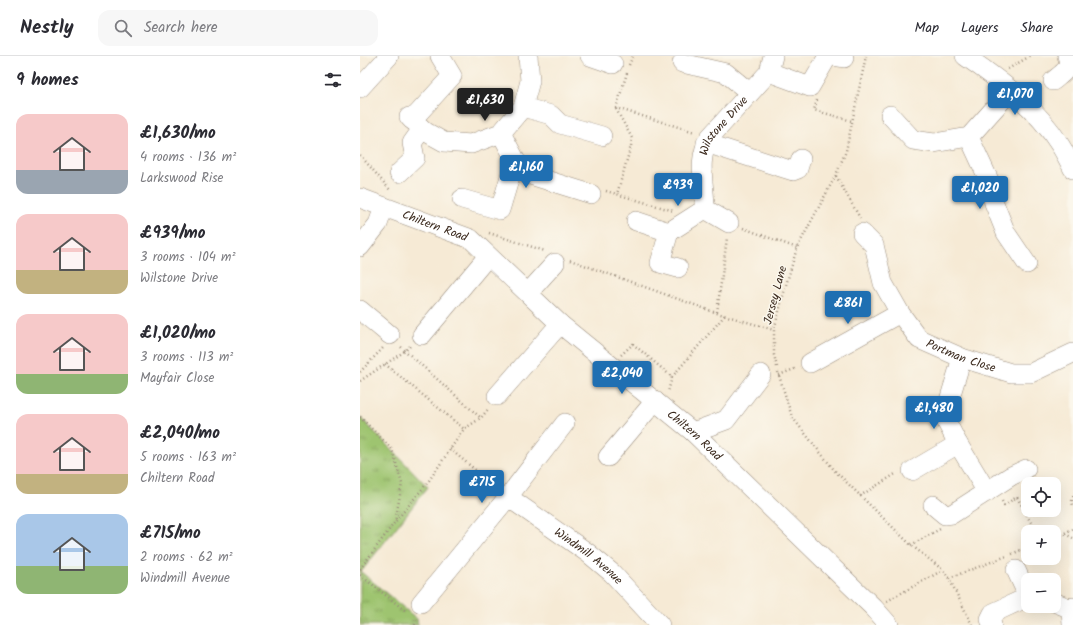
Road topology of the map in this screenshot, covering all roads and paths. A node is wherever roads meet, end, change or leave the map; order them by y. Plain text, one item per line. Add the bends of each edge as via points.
1 (389, 56) edge
2 (440, 56) edge
3 (590, 56) edge
4 (633, 56) edge
5 (866, 56) edge
6 (965, 56) edge
7 (1030, 56) edge
8 (1067, 56) edge
9 (532, 57) edge
10 (835, 57) edge
11 (613, 64) dead end
12 (682, 64) dead end
13 (771, 64) edge
14 (996, 77) junction
15 (1053, 81) dead end
16 (810, 87) junction
17 (360, 88) edge
18 (1011, 90) junction
19 (749, 92) junction
20 (523, 107) junction
21 (616, 108) junction
22 (890, 116) dead end
23 (852, 121) junction
24 (414, 122) junction
25 (501, 133) junction
26 (602, 136) dead end
27 (969, 137) junction
28 (708, 140) junction
29 (360, 155) edge
30 (800, 159) dead end
31 (517, 163) junction
32 (1073, 170) edge
33 (399, 174) dead end
34 (836, 175) junction
35 (591, 194) joint
36 (617, 194) junction
37 (360, 198) edge
38 (462, 199) dead end
39 (389, 201) junction
40 (705, 209) junction
41 (636, 221) dead end
42 (729, 222) junction
43 (676, 227) junction
44 (483, 231) dead end
45 (862, 233) joint
46 (360, 247) edge
47 (797, 248) junction
48 (488, 256) junction
49 (557, 258) junction
50 (1027, 264) dead end
51 (678, 268) dead end
52 (528, 293) junction
53 (360, 310) edge
54 (717, 313) junction
55 (900, 313) junction
56 (725, 315) junction
57 (560, 324) junction
58 (774, 330) junction
59 (390, 335) junction
60 (422, 335) joint
61 (405, 351) junction
62 (962, 358) junction
63 (1071, 358) edge
64 (810, 363) dead end
65 (385, 364) junction
66 (610, 364) junction
67 (360, 372) edge
68 (761, 374) dead end
69 (672, 377) junction
70 (360, 381) edge
71 (497, 396) dead end
72 (659, 404) junction
73 (360, 417) edge
74 (565, 423) dead end
75 (464, 429) junction
76 (693, 432) junction
77 (958, 444) junction
78 (450, 449) junction
79 (608, 457) dead end
80 (1026, 469) dead end
81 (912, 471) joint
82 (991, 489) junction
83 (860, 496) junction
84 (1073, 496) edge
85 (508, 497) junction
86 (932, 505) dead end
87 (1073, 506) edge
88 (952, 514) junction
89 (395, 522) junction
90 (1032, 525) edge
91 (1073, 529) edge
92 (1064, 534) junction
93 (1061, 535) edge
94 (1073, 538) edge
95 (911, 545) junction
96 (1021, 551) edge
97 (360, 569) edge
98 (943, 570) junction
99 (1016, 570) dead end
100 (360, 575) edge
101 (949, 578) junction
102 (1021, 581) edge
103 (1021, 599) edge
104 (1061, 607) edge
105 (874, 608) junction
106 (415, 612) junction
107 (1072, 614) edge
108 (415, 625) edge
109 (660, 625) edge
110 (889, 625) edge
111 (972, 625) edge
112 (992, 625) edge

1 - 17 street
2 - 24 street via 452,76
3 - 11 street
4 - 21 path
5 - 23 path, Jersey Lane
6 - 14 street
7 - 14 path
8 - 15 street via 1069,65
9 - 20 street via 530,81
10 - 16 street
12 - 19 street, Wilstone Drive via 726,73
13 - 16 street, Wilstone Drive
13 - 19 street, Wilstone Drive
14 - 18 street
16 - 23 path via 818,98 814,110
18 - 27 street
18 - 32 street via 1038,117 1059,144
19 - 28 street, Wilstone Drive
20 - 25 street
20 - 26 street via 551,115 560,124
21 - 28 path
21 - 36 path via 632,138
22 - 27 street via 913,140 934,143
23 - 34 path, Jersey Lane via 846,151
24 - 25 street via 444,142 471,144
24 - 33 street via 412,143 415,158
25 - 31 street
27 - 50 street via 988,178 994,203 1006,233
28 - 30 street via 794,171 798,169
28 - 40 street, Wilstone Drive via 702,157 701,171
29 - 39 path
31 - 35 street via 528,174
31 - 38 street via 512,170 500,210
34 - 45 path via 864,224
34 - 47 path, Jersey Lane
35 - 36 path via 600,195 602,190
36 - 43 path via 674,210
37 - 39 street, Chiltern Road
39 - 46 street via 378,224
39 - 48 street, Chiltern Road via 471,239
40 - 42 street
40 - 43 street
41 - 43 street
42 - 47 path
42 - 54 path
43 - 51 street via 660,263
44 - 49 path
45 - 55 street, Portman Close via 874,245 884,284
47 - 58 path, Jersey Lane
48 - 52 street, Chiltern Road
48 - 60 street
49 - 52 street
49 - 54 path
52 - 57 street, Chiltern Road
53 - 59 street
54 - 56 path
55 - 62 street, Portman Close via 919,339
55 - 64 street
56 - 58 path
56 - 69 path
57 - 66 street, Chiltern Road
57 - 71 street
58 - 83 path, Jersey Lane via 774,355 778,375 792,416 835,471
59 - 61 path
59 - 67 path via 387,344
60 - 61 path
61 - 65 path
61 - 75 path via 481,418
62 - 63 street, Portman Close via 1011,373 1031,373
62 - 77 street via 944,417
65 - 70 path
65 - 75 path
66 - 69 path via 633,344
66 - 72 street, Chiltern Road
68 - 76 street via 726,420
69 - 72 path
72 - 76 street, Chiltern Road
72 - 79 street
73 - 89 path via 392,449 402,484
74 - 85 street
75 - 78 path
76 - 105 street, Chiltern Road
77 - 81 street
77 - 82 street
78 - 85 path
78 - 89 path via 428,482
80 - 82 street
81 - 83 path via 906,467
82 - 88 street
82 - 90 path via 1004,505 1017,497
83 - 95 path, Jersey Lane
84 - 87 path
85 - 106 street
85 - 109 street, Windmill Avenue via 612,573
86 - 88 street via 945,516
88 - 95 path via 955,522
89 - 97 path
91 - 92 path
92 - 93 path
92 - 94 path
95 - 98 path, Jersey Lane
96 - 101 path
98 - 101 path, Jersey Lane
98 - 105 path
99 - 102 street
100 - 106 path
101 - 111 path, Jersey Lane
103 - 112 street via 993,612 990,619
104 - 107 street
105 - 110 street, Chiltern Road
106 - 108 path

